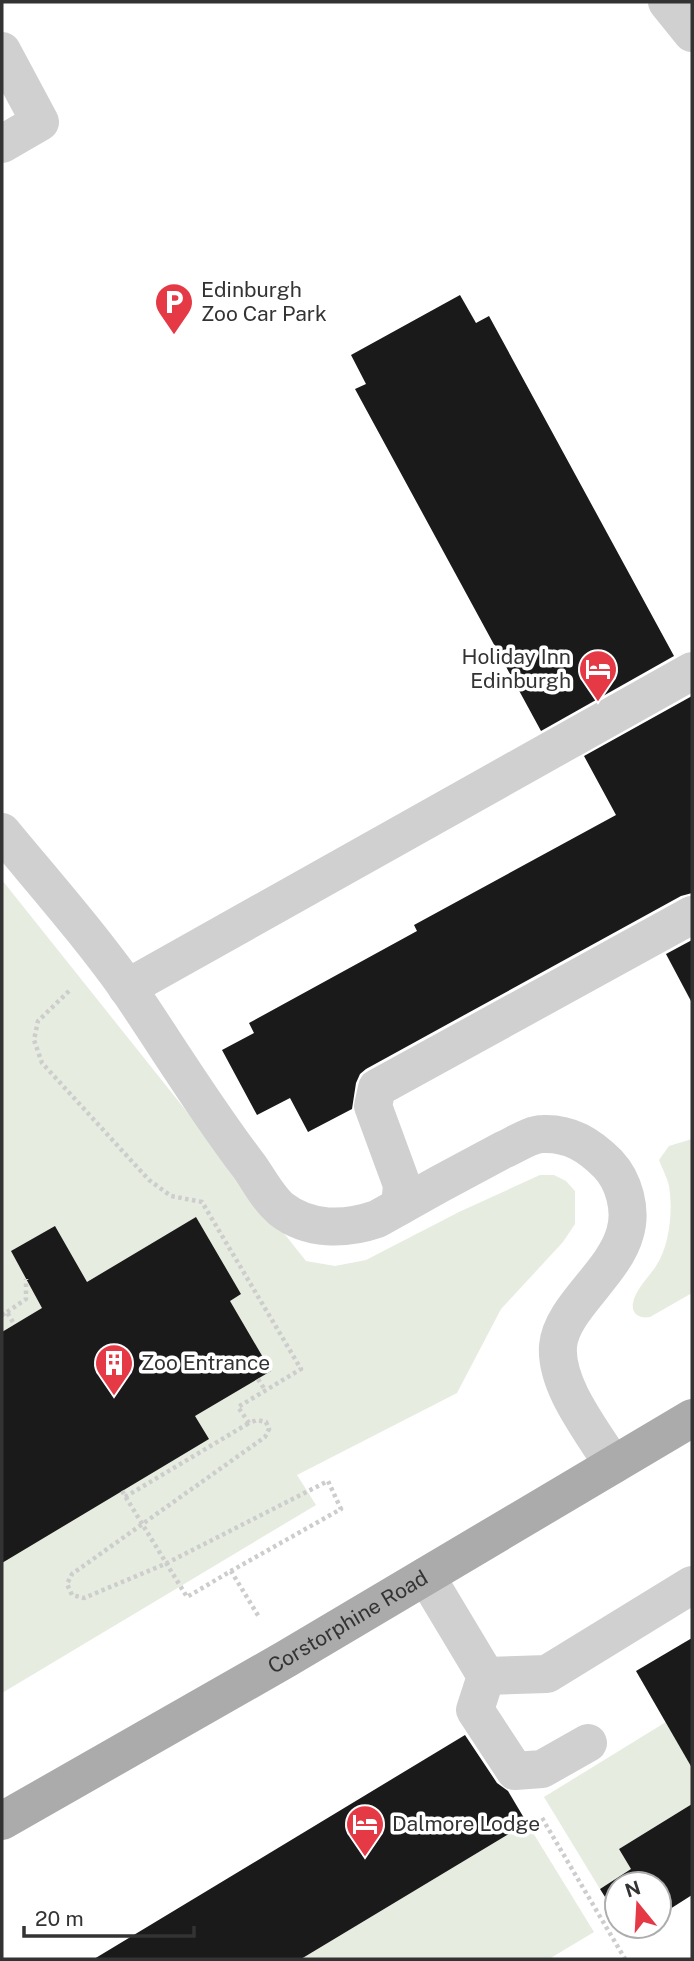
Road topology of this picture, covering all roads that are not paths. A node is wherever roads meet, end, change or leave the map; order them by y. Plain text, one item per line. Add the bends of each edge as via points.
1 (667, 2) edge
2 (692, 33) edge
3 (2, 51) edge
4 (2, 144) edge
5 (692, 671) edge
6 (2, 832) edge
7 (692, 915) edge
8 (127, 988) junction
9 (400, 1206) junction
10 (692, 1418) edge
11 (613, 1465) junction
12 (426, 1576) junction
13 (692, 1585) edge
14 (486, 1676) junction
15 (588, 1743) dead end
16 (2, 1821) edge

1 - 2 lane
3 - 4 lane via 40,122
5 - 8 lane
6 - 8 lane
7 - 9 lane via 377,1088 373,1106 402,1185
8 - 9 lane via 280,1208 297,1219 334,1228 377,1219
9 - 11 lane via 540,1134 567,1136 593,1148 616,1173 626,1201 625,1233 617,1253 565,1321 558,1345 566,1388
10 - 11 main road, Corstorphine Road
11 - 12 main road, Corstorphine Road
12 - 14 lane
12 - 16 main road, Corstorphine Road
13 - 14 lane via 547,1674
14 - 15 lane via 475,1710 515,1772 542,1769

